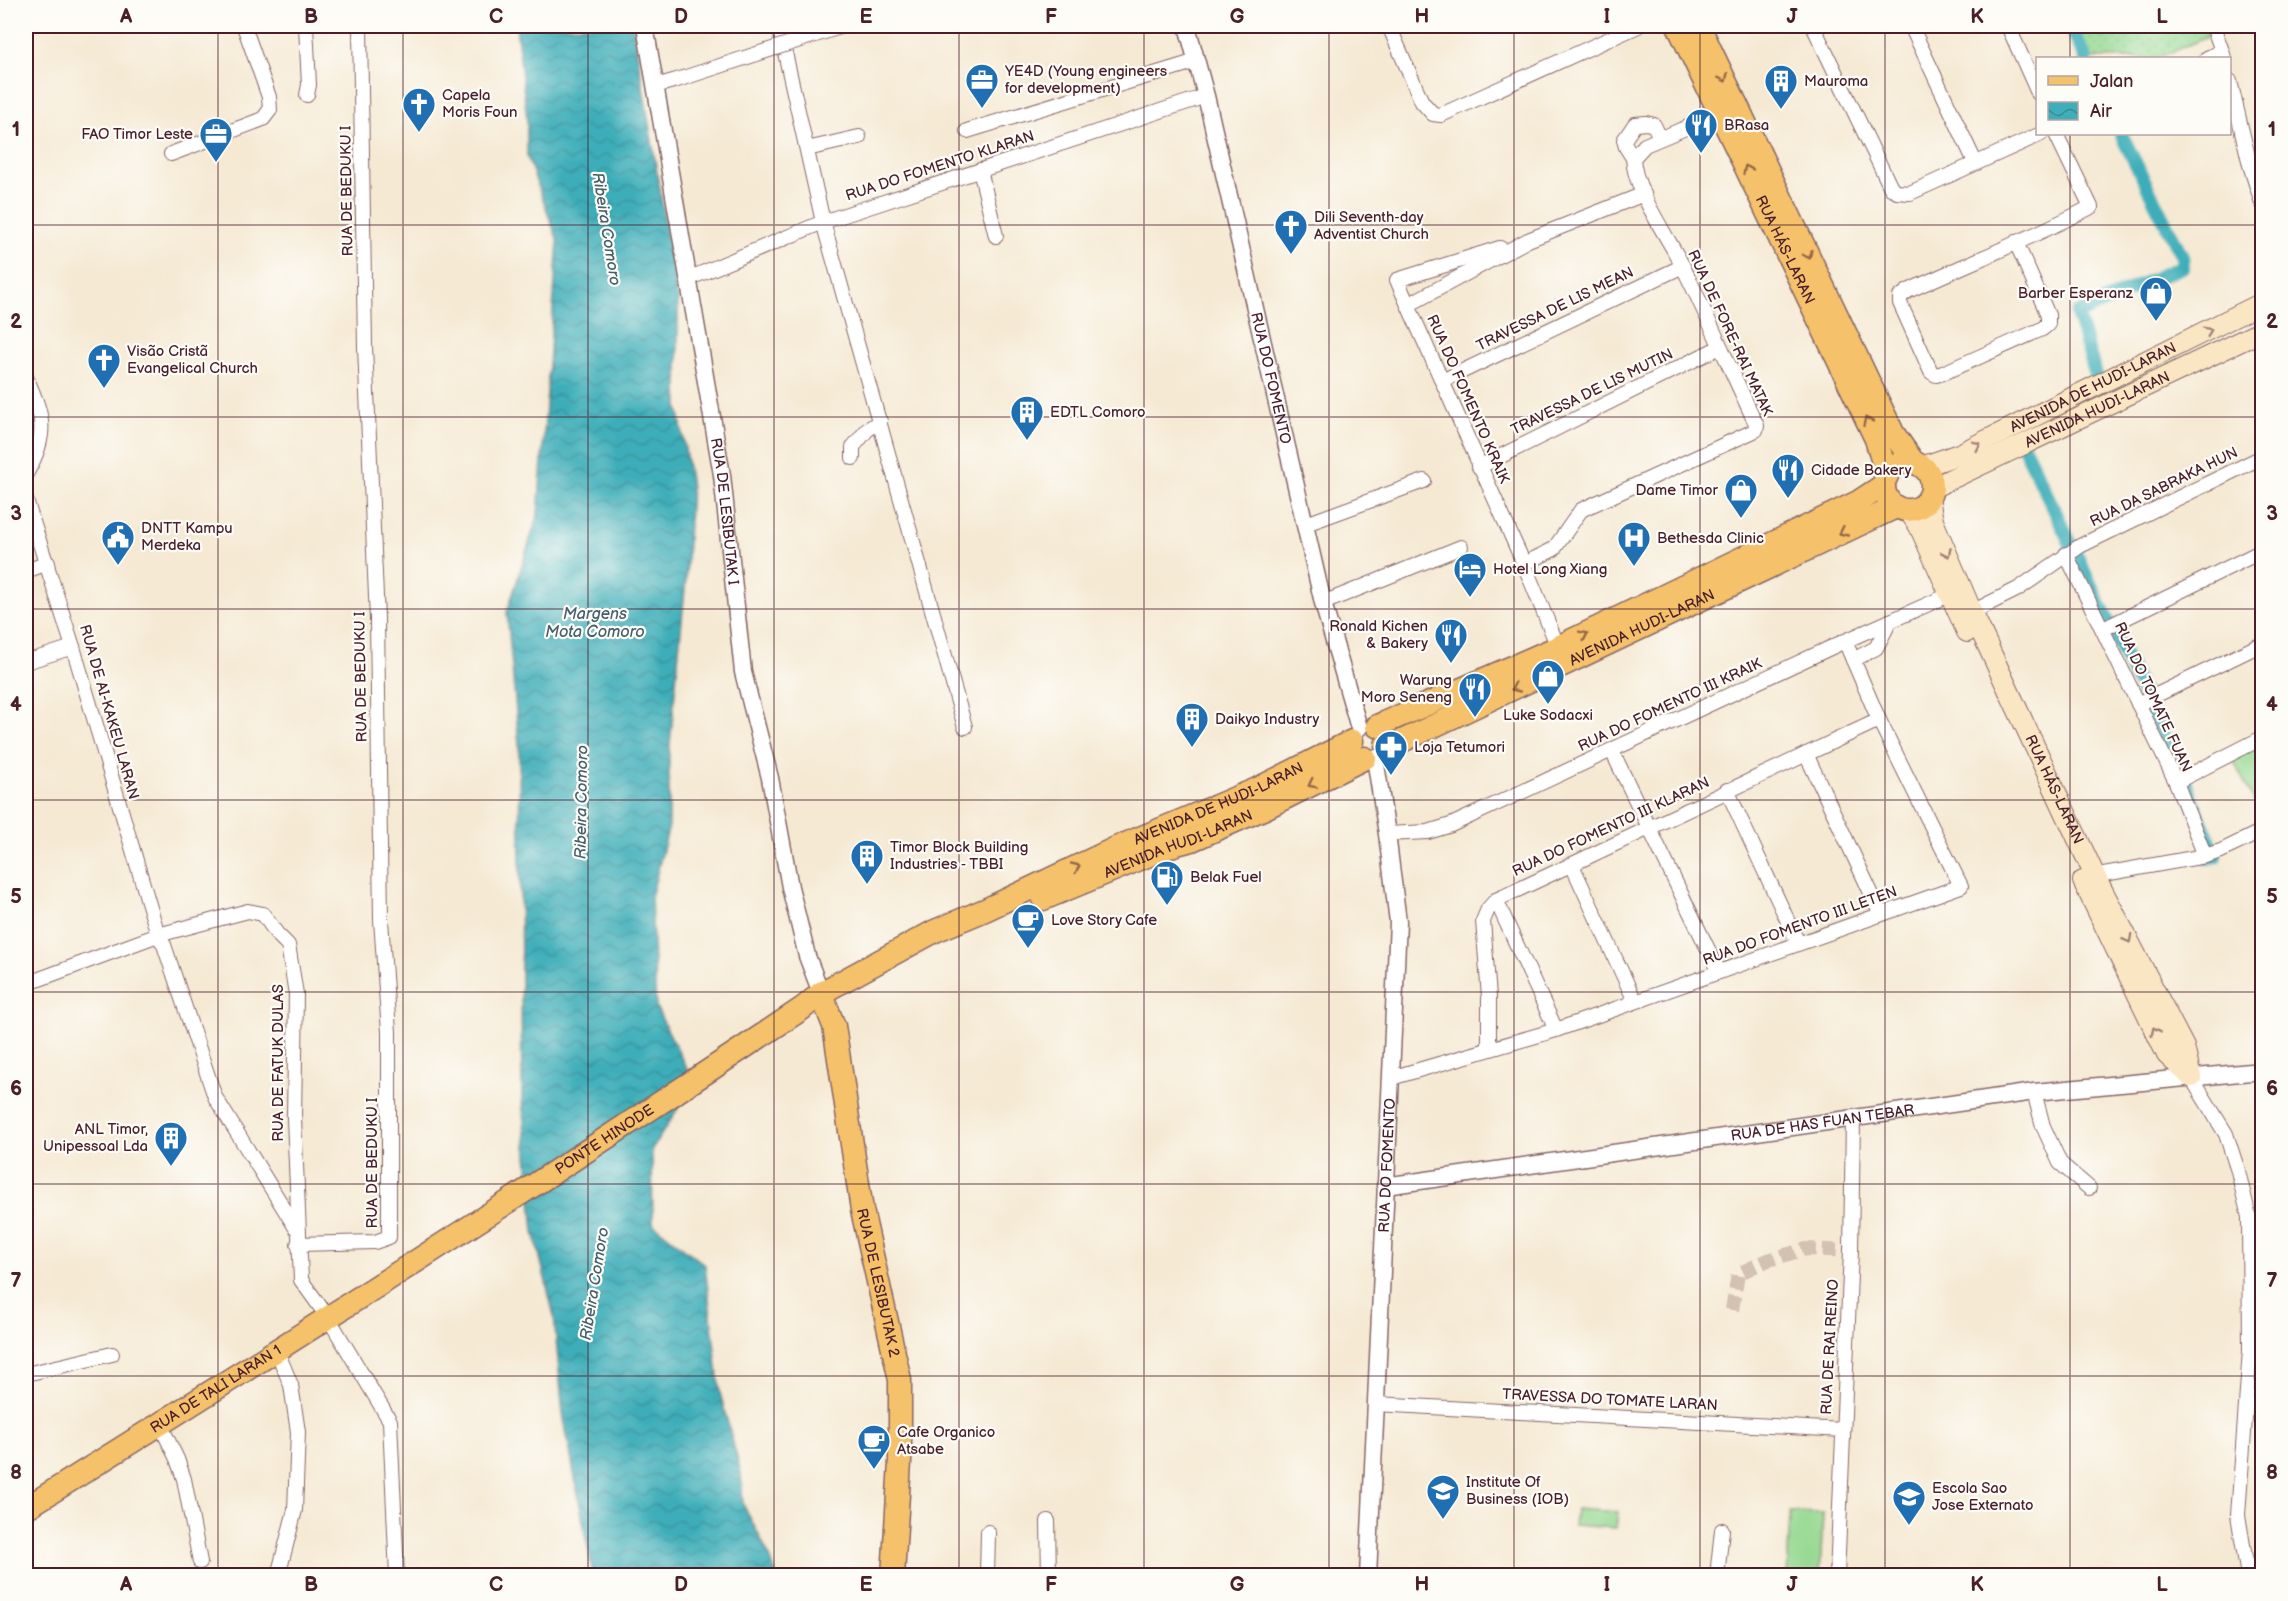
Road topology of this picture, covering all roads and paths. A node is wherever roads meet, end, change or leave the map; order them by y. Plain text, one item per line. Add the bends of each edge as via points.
1 (244, 26) edge
2 (306, 26) edge
3 (360, 26) edge
4 (645, 26) edge
5 (843, 26) edge
6 (1187, 26) edge
7 (1389, 26) edge
8 (1638, 26) edge
9 (1678, 26) edge
10 (1699, 26) edge
11 (1813, 26) edge
12 (1911, 26) edge
13 (2008, 26) edge
14 (2213, 26) edge
15 (780, 29) edge
16 (2223, 55) edge
17 (1197, 61) junction
18 (655, 86) junction
19 (2231, 89) edge
20 (2036, 91) edge
21 (307, 95) dead end
22 (1206, 96) junction
23 (1731, 120) junction
24 (968, 131) dead end
25 (2039, 135) edge
26 (2056, 135) edge
27 (860, 137) dead end
28 (1660, 138) junction
29 (807, 149) junction
30 (171, 154) dead end
31 (1633, 158) junction
32 (1974, 162) junction
33 (980, 170) junction
34 (1644, 194) junction
35 (2262, 203) edge
36 (823, 222) junction
37 (996, 236) dead end
38 (1528, 240) junction
39 (2016, 242) junction
40 (1683, 266) junction
41 (688, 279) junction
42 (2262, 303) edge
43 (1408, 305) junction
44 (2262, 331) edge
45 (1720, 347) junction
46 (1442, 381) junction
47 (27, 386) edge
48 (880, 421) junction
49 (2262, 457) edge
50 (853, 458) dead end
51 (1918, 465) junction
52 (1479, 467) junction
53 (26, 474) edge
54 (1885, 480) junction
55 (1424, 482) dead end
56 (1930, 493) junction
57 (26, 500) edge
58 (1902, 508) junction
59 (1306, 525) junction
60 (1461, 547) dead end
61 (2262, 551) edge
62 (2066, 554) junction
63 (48, 563) junction
64 (1524, 564) junction
65 (26, 571) edge
66 (1956, 592) junction
67 (1323, 603) junction
68 (1972, 612) junction
69 (1890, 621) junction
70 (2103, 629) junction
71 (1845, 641) junction
72 (2262, 644) edge
73 (73, 647) junction
74 (1558, 647) junction
75 (1853, 660) junction
76 (26, 662) edge
77 (2138, 704) junction
78 (1879, 720) junction
79 (965, 727) dead end
80 (2262, 738) edge
81 (1369, 743) junction
82 (1612, 751) junction
83 (1806, 754) junction
84 (2182, 778) junction
85 (1727, 790) junction
86 (1261, 799) joint
87 (1650, 829) junction
88 (2262, 831) edge
89 (1387, 834) junction
90 (2205, 856) junction
91 (1572, 865) junction
92 (2089, 877) junction
93 (1496, 900) junction
94 (1881, 914) junction
95 (158, 935) junction
96 (1798, 943) junction
97 (1719, 972) junction
98 (26, 984) edge
99 (820, 993) junction
100 (1635, 1001) junction
101 (1556, 1030) junction
102 (1490, 1049) junction
103 (2262, 1071) edge
104 (2191, 1077) junction
105 (1391, 1078) junction
106 (2034, 1092) junction
107 (1853, 1119) junction
108 (1385, 1186) junction
109 (2089, 1188) dead end
110 (298, 1237) junction
111 (404, 1270) joint
112 (329, 1319) junction
113 (277, 1351) junction
114 (112, 1354) dead end
115 (26, 1374) edge
116 (1376, 1404) junction
117 (160, 1424) junction
118 (1843, 1430) junction
119 (26, 1508) edge
120 (1048, 1521) dead end
121 (1722, 1530) dead end
122 (988, 1532) dead end
123 (200, 1562) dead end
124 (278, 1575) edge
125 (398, 1575) edge
126 (893, 1575) edge
127 (987, 1575) edge
128 (1049, 1575) edge
129 (1368, 1575) edge
130 (1717, 1575) edge
131 (1837, 1575) edge
132 (2248, 1575) edge

1 - 30 street via 270,110 263,119
2 - 21 street
3 - 110 street, RUA DE BEDUKU I via 365,346 377,620 381,920 388,1032 389,1237 375,1242
4 - 18 street, RUA DE LESIBUTAK I
5 - 18 street, bridge
6 - 17 street, RUA DO FOMENTO
7 - 8 street via 1422,102 1433,114 1441,115
9 - 23 main road, RUA HÁS-LARAN
10 -> 23 main road, RUA HÁS-LARAN
11 - 32 street via 1891,188 1910,193
12 - 32 street
13 - 20 street
14 - 16 street
15 - 29 street
17 - 22 street, RUA DO FOMENTO
17 - 24 street
18 - 41 street, RUA DE LESIBUTAK I
19 - 35 street
22 - 33 street, RUA DO FOMENTO KLARAN
22 - 59 street, RUA DO FOMENTO
23 - 28 street
23 -> 51 main road, RUA HÁS-LARAN via 1893,433
54 -> 23 main road, RUA HÁS-LARAN via 1876,439
25 - 32 street
26 - 39 street via 2091,207
27 - 29 street
28 - 31 street via 1645,145
28 - 31 street, RUA DE FORE-RAI MATAK via 1654,125 1635,124 1624,140
29 - 36 street
31 - 34 street, RUA DE FORE-RAI MATAK
33 - 36 street, RUA DO FOMENTO KLARAN
33 - 37 street
34 - 38 street, RUA DO FOMENTO KRAIK
34 - 40 street, RUA DE FORE-RAI MATAK
36 - 41 street, RUA DO FOMENTO KLARAN
36 - 48 street
38 - 43 street, RUA DO FOMENTO KRAIK
38 - 43 street via 1397,280
39 - 39 street via 1900,297 1931,372 1943,373 2048,324 2048,315
40 - 45 street, RUA DE FORE-RAI MATAK
40 - 46 street, TRAVESSA DE LIS MEAN
41 - 99 street, RUA DE LESIBUTAK I via 722,475 743,672 770,778 790,887
51 -> 42 main road, AVENIDA DE HUDI-LARAN via 1959,454
43 - 46 street, RUA DO FOMENTO KRAIK
44 - 56 main road, AVENIDA HUDI-LARAN
45 - 52 street, TRAVESSA DE LIS MUTIN
45 - 64 street, RUA DE FORE-RAI MATAK via 1756,426 1754,433 1581,510 1554,549
46 - 52 street, RUA DO FOMENTO KRAIK
47 - 53 street via 43,424 37,456
48 - 50 street via 853,447
48 - 79 street
49 - 62 street, RUA DA SABRAKA HUN
51 - 54 main road via 1898,464
51 - 56 main road via 1931,480
52 - 64 street, RUA DO FOMENTO KRAIK
54 - 58 main road via 1887,497
74 -> 54 main road via 1858,502
55 - 59 street
56 - 58 main road via 1916,509
56 -> 66 main road, RUA HÁS-LARAN via 1933,521
57 - 63 street, RUA DE AI-KAKEU LARAN
58 - 66 main road, RUA HÁS-LARAN via 1919,526
58 -> 81 main road, AVENIDA HUDI-LARAN via 1411,737
59 - 67 street, RUA DO FOMENTO
60 - 67 street
61 - 70 street
62 - 68 street via 2018,589
62 - 70 street, RUA DO TOMATE FUAN
63 - 65 street
63 - 73 street, RUA DE AI-KAKEU LARAN
64 - 74 street, RUA DO FOMENTO KRAIK
66 - 68 main road, RUA HÁS-LARAN
66 - 69 street, RUA DO FOMENTO III KRAIK
66 - 92 main road, RUA HÁS-LARAN
67 - 81 street, RUA DO FOMENTO
68 - 92 main road, RUA HÁS-LARAN
69 - 71 street, RUA DO FOMENTO III KRAIK
69 - 75 street via 1876,648
70 - 77 street, RUA DO TOMATE FUAN
71 - 75 street, RUA DO FOMENTO III LETEN
71 - 82 street, RUA DO FOMENTO III KRAIK
72 - 77 street
73 - 76 street
73 - 95 street, RUA DE AI-KAKEU LARAN
74 - 81 main road
75 - 78 street, RUA DO FOMENTO III LETEN
77 - 84 street, RUA DO TOMATE FUAN
78 - 83 street, RUA DO FOMENTO III KLARAN
78 - 94 street, RUA DO FOMENTO III LETEN via 1961,886
80 - 84 street
81 - 86 main road, AVENIDA HUDI-LARAN
81 - 89 street, RUA DO FOMENTO
82 - 87 street
82 - 89 street, RUA DO FOMENTO III KRAIK via 1451,825 1428,832
83 - 85 street, RUA DO FOMENTO III KLARAN
83 - 94 street
84 - 90 street, RUA DO TOMATE FUAN
85 - 87 street, RUA DO FOMENTO III KLARAN
85 - 96 street
86 - 99 main road, AVENIDA DE HUDI-LARAN via 1116,848 935,931
87 - 91 street, RUA DO FOMENTO III KLARAN
87 - 97 street
88 - 90 street
89 - 105 street, RUA DO FOMENTO via 1398,922
90 - 92 street
91 - 93 street, RUA DO FOMENTO III KLARAN
91 - 100 street
92 - 104 main road, RUA HÁS-LARAN via 2167,1055
93 - 101 street
93 - 102 street via 1483,921
94 - 96 street, RUA DO FOMENTO III LETEN
95 - 98 street, RUA DE FATUK DULAS
95 - 110 street, RUA DE AI-KAKEU LARAN via 215,1097
95 - 110 street, RUA DE FATUK DULAS via 248,911 263,914 288,945 297,994 294,1118
96 - 97 street, RUA DO FOMENTO III LETEN
97 - 100 street, RUA DO FOMENTO III LETEN
99 - 111 main road, PONTE HINODE via 599,1144
99 - 126 main road, RUA DE LESIBUTAK 2 via 834,1026 862,1210 900,1380
100 - 101 street, RUA DO FOMENTO III LETEN
101 - 102 street, RUA DO FOMENTO III LETEN
102 - 105 street, RUA DO FOMENTO III LETEN
103 - 104 street, RUA DE HAS FUAN TEBAR
104 - 106 street, RUA DE HAS FUAN TEBAR
104 - 132 street, RUA HÁS-LARAN via 2226,1134 2249,1217 2250,1350 2238,1515
105 - 108 street, RUA DO FOMENTO
106 - 107 street, RUA DE HAS FUAN TEBAR
106 - 109 street via 2043,1126 2060,1163
107 - 108 street, RUA DE HAS FUAN TEBAR
107 - 118 street, RUA DE RAI REINO
108 - 116 street, RUA DO FOMENTO
110 - 112 street, RUA DE FATUK DULAS via 301,1280
111 - 112 main road, RUA DE TALI LARAN 1
112 - 113 main road, RUA DE TALI LARAN 1
112 - 125 street, RUA DE FATUK DULAS via 390,1421
113 - 117 main road, RUA DE TALI LARAN 1
113 - 124 street via 291,1385 298,1432 295,1510
114 - 115 street
116 - 118 street, TRAVESSA DO TOMATE LARAN
116 - 129 street, RUA DO FOMENTO
117 - 119 main road, RUA DE TALI LARAN 1
117 - 123 street via 184,1479
118 - 131 street, RUA DE RAI REINO
120 - 128 street
121 - 130 street
122 - 127 street

